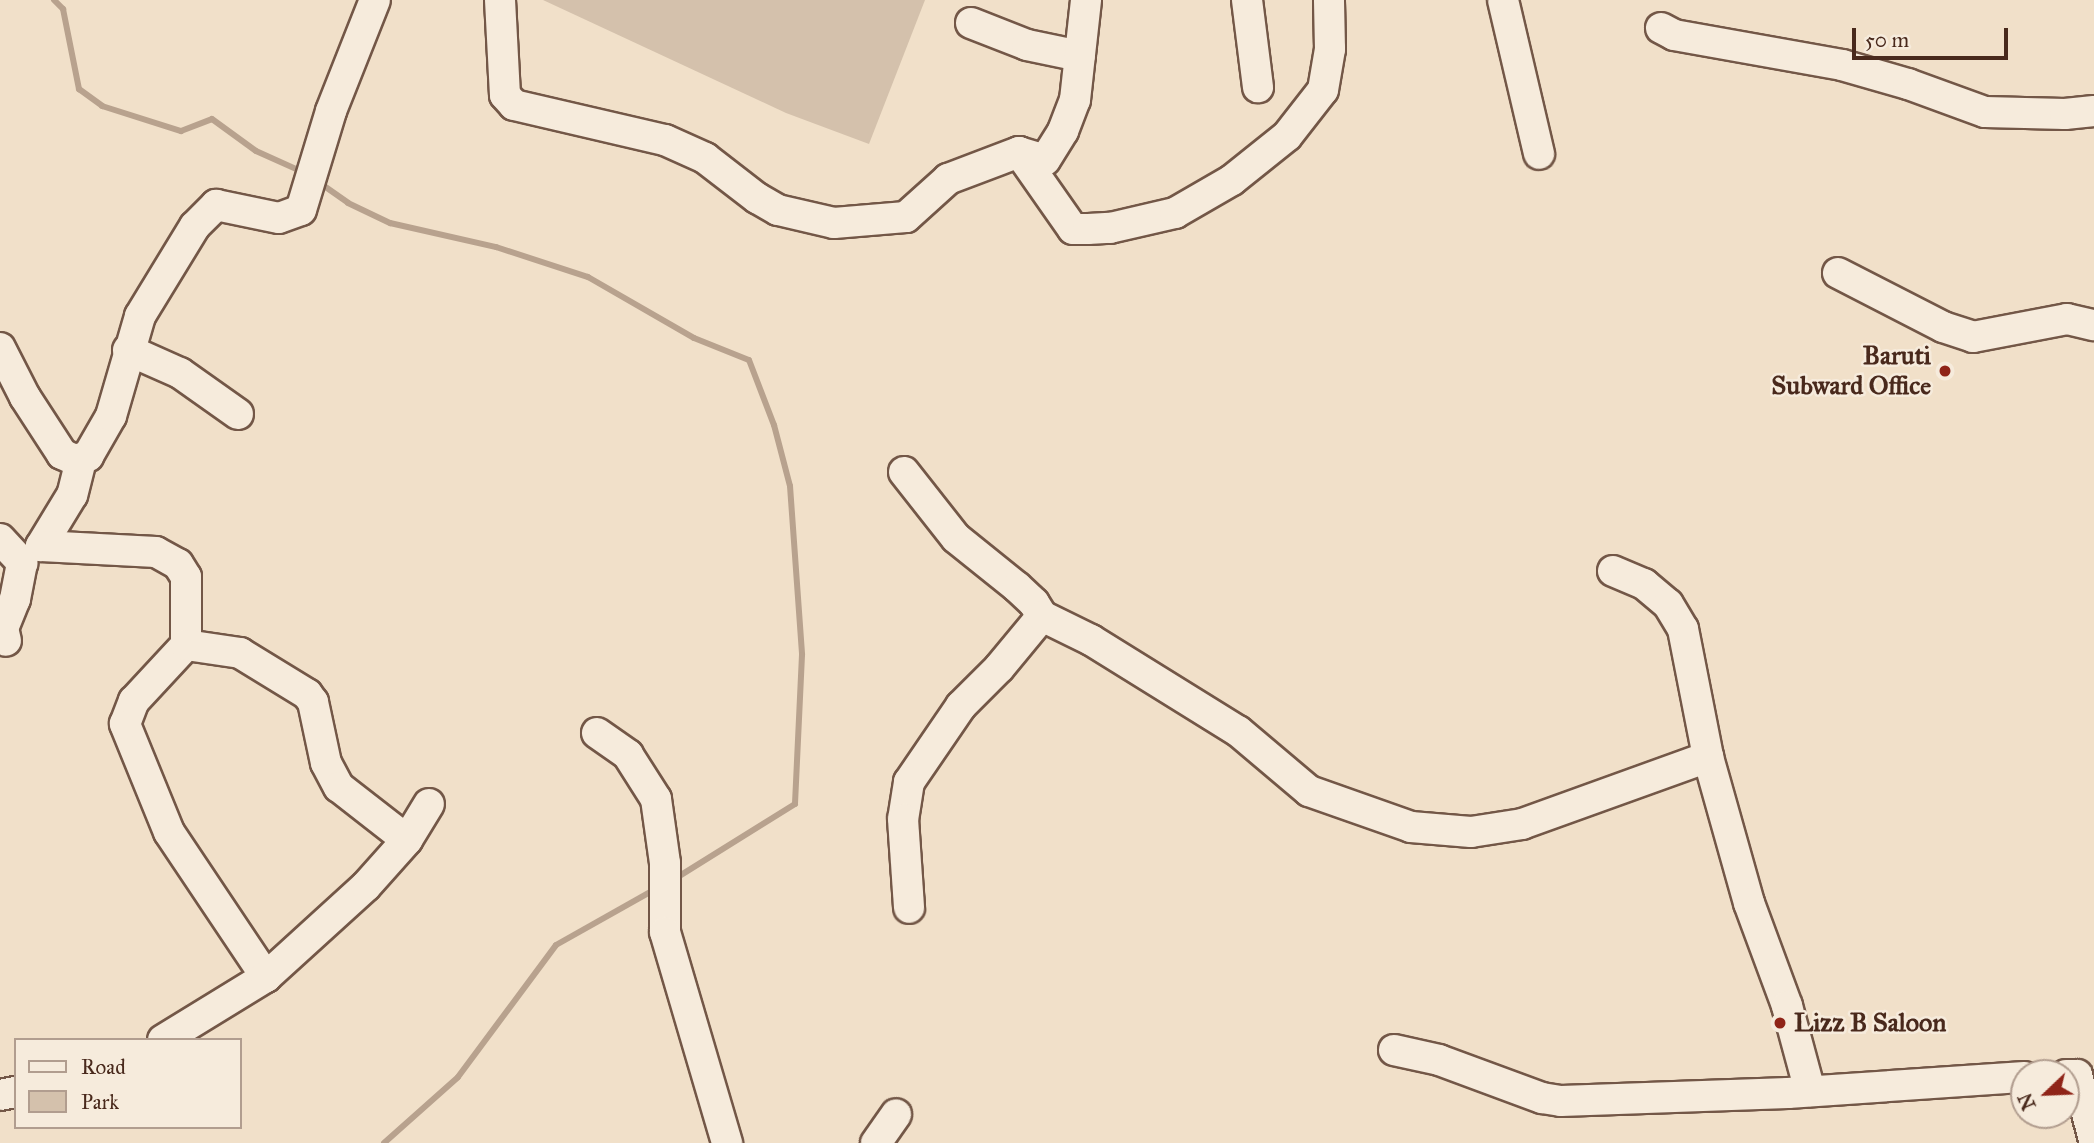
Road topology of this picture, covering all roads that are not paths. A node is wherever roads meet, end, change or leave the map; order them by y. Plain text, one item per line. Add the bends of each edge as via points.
1 (374, 0) edge
2 (500, 0) edge
3 (1086, 0) edge
4 (1247, 0) edge
5 (1329, 0) edge
6 (1503, 0) edge
7 (971, 23) dead end
8 (1661, 28) dead end
9 (1080, 56) junction
10 (1258, 87) dead end
11 (2094, 111) edge
12 (1019, 152) junction
13 (1539, 154) dead end
14 (1838, 273) dead end
15 (2094, 325) edge
16 (0, 348) edge
17 (128, 350) junction
18 (238, 414) dead end
19 (81, 460) junction
20 (904, 472) dead end
21 (0, 539) edge
22 (32, 555) junction
23 (1613, 571) dead end
24 (1042, 616) junction
25 (6, 641) dead end
26 (186, 645) junction
27 (597, 733) dead end
28 (1709, 757) junction
29 (429, 804) dead end
30 (407, 840) junction
31 (909, 908) dead end
32 (266, 977) junction
33 (166, 1038) edge
34 (1394, 1050) dead end
35 (2010, 1078) edge
36 (2080, 1086) edge
37 (1810, 1091) junction
38 (896, 1114) dead end
39 (2094, 1140) edge
40 (727, 1143) edge
41 (876, 1143) edge

1 - 17 street via 331,111 300,210 279,218 216,205 195,226 140,316
2 - 12 street via 505,95 514,105 664,140 705,158 757,198 791,214 834,223 906,217 948,179
3 - 9 street
4 - 10 street
5 - 12 street via 1330,48 1323,90 1287,136 1232,180 1175,213 1110,228 1073,229
6 - 13 street
7 - 9 street via 1027,45
8 - 11 street via 1842,65 1985,112
9 - 12 street via 1075,100 1056,145 1045,160
14 - 15 street via 1943,327 1973,337 2057,320
16 - 19 street via 62,454
17 - 18 street via 180,373
17 - 19 street via 111,416 88,456
19 - 22 street via 72,495
20 - 24 street via 956,538 1026,595
21 - 22 street
22 - 25 street via 3,628
22 - 26 street via 156,552 178,564 186,578
23 - 28 street via 1644,584 1668,604 1683,629
24 - 28 street via 1091,640 1238,731 1309,791 1411,827 1471,832 1522,824
24 - 31 street via 961,706 909,782 903,832
26 - 30 street via 240,653 307,694 313,702 326,763 339,787
26 - 32 street via 134,701 125,724 169,832
27 - 40 street via 628,755 656,799 665,863 665,932
28 - 37 street via 1749,903 1787,1006
29 - 30 street
30 - 32 street via 366,886
32 - 33 street
34 - 37 street via 1439,1060 1561,1101
35 - 37 street
36 - 39 street
38 - 41 street

